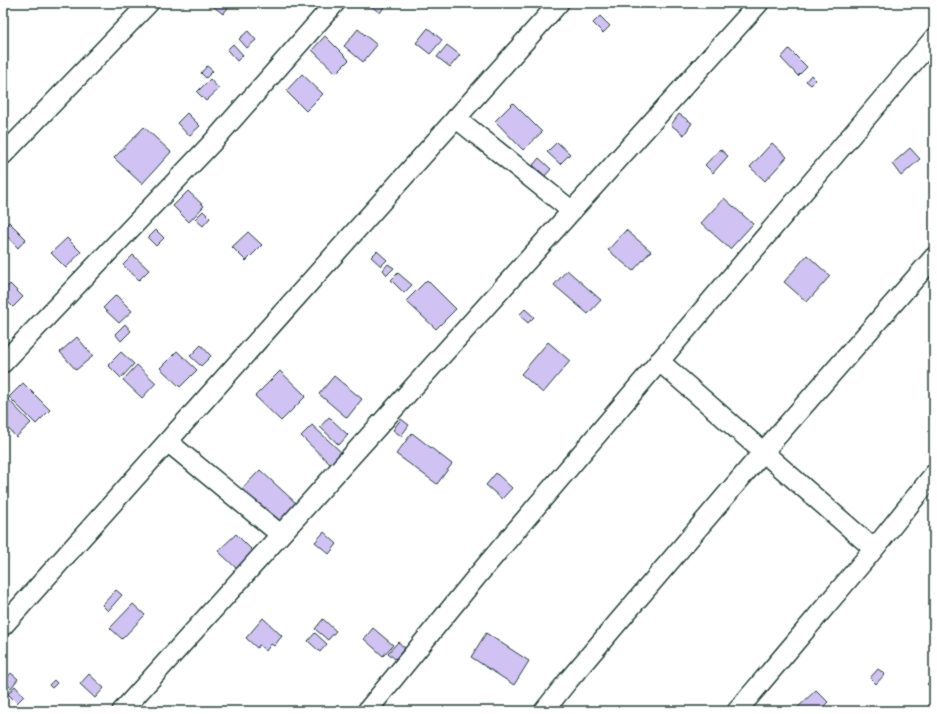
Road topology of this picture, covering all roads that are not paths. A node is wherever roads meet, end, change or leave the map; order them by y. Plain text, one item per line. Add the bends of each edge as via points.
1 (149, 3) edge
2 (335, 3) edge
3 (559, 3) edge
4 (759, 3) edge
5 (934, 38) edge
6 (456, 118) junction
7 (3, 155) edge
8 (572, 211) junction
9 (934, 257) edge
10 (658, 361) junction
11 (3, 363) edge
12 (168, 442) junction
13 (763, 452) junction
14 (934, 474) edge
15 (280, 534) junction
16 (874, 549) junction
17 (3, 626) edge
18 (122, 711) edge
19 (367, 711) edge
20 (544, 711) edge
21 (737, 711) edge

1 - 7 street
2 - 11 street via 211,144
3 - 6 street
4 - 8 street
5 - 10 street
6 - 8 street
6 - 12 street
8 - 15 street
9 - 13 street
10 - 13 street
10 - 19 street
12 - 15 street
12 - 17 street
13 - 16 street
13 - 20 street
14 - 16 street
15 - 18 street
16 - 21 street

